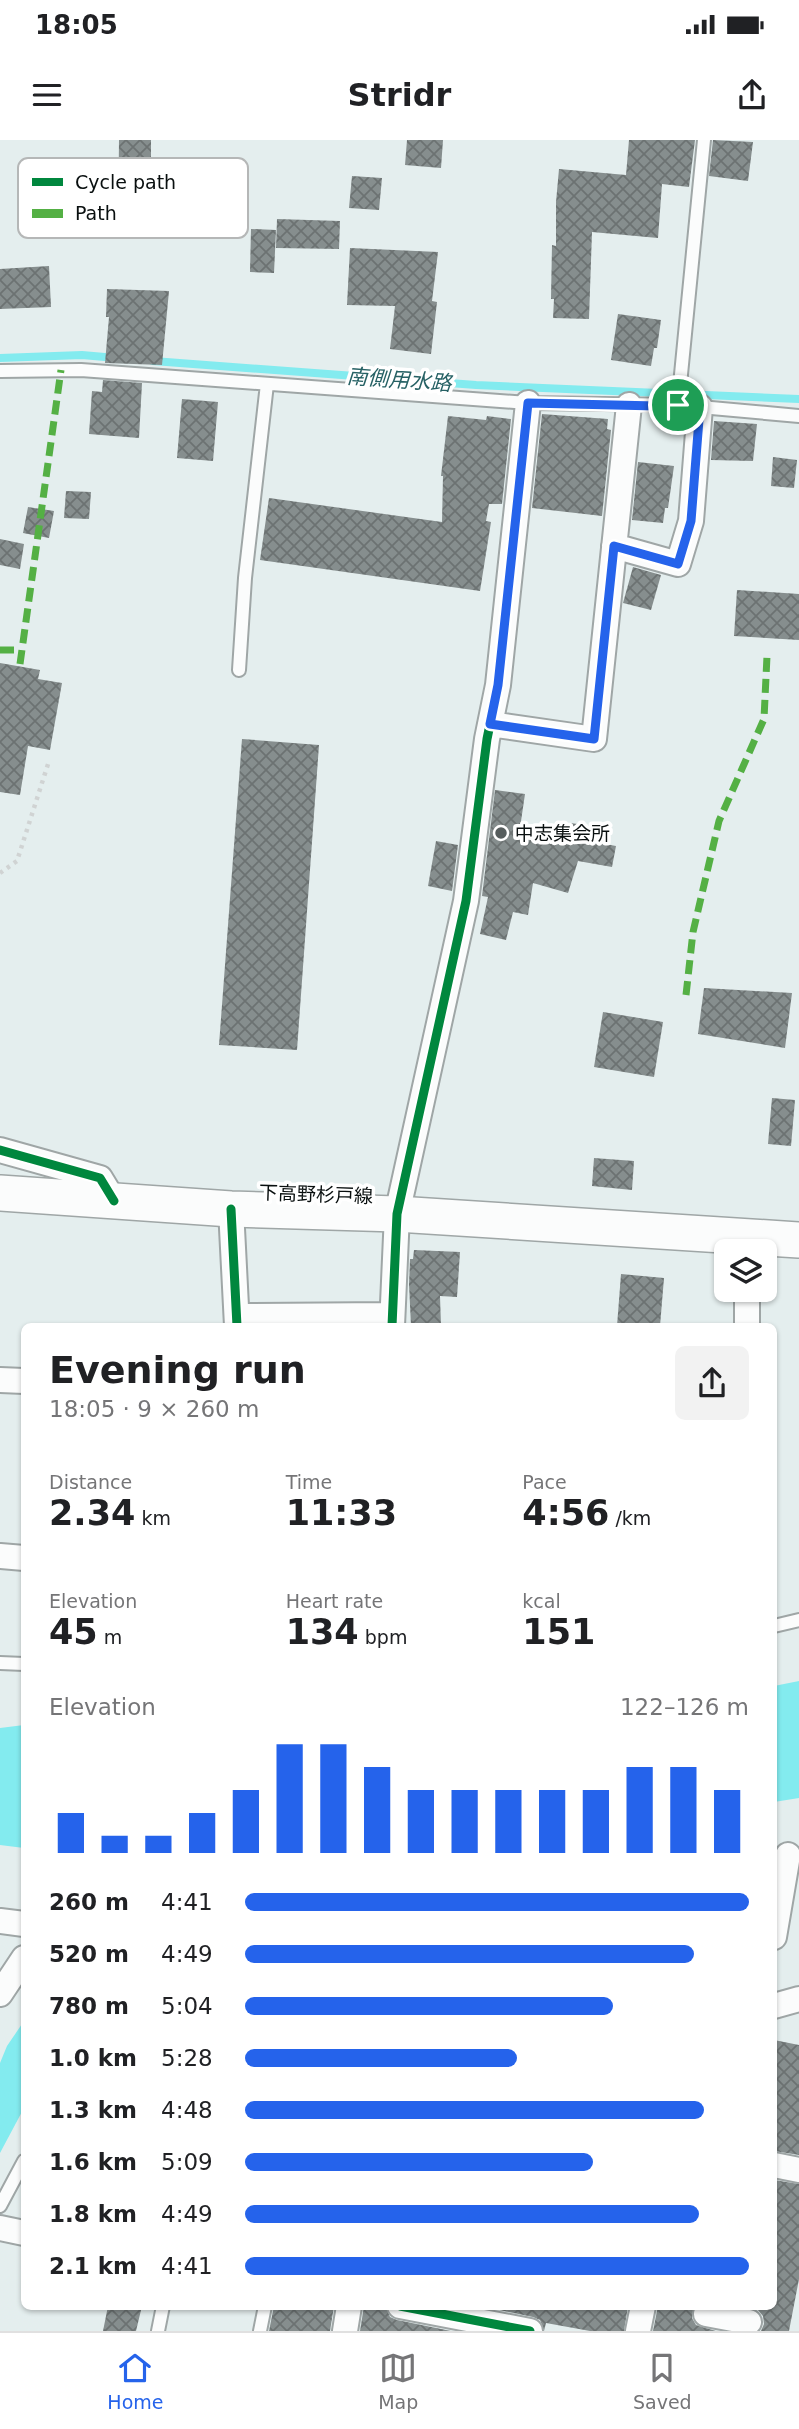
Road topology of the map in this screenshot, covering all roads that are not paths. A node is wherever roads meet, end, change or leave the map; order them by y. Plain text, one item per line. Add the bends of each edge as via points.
1 (704, 140) edge
2 (0, 371) edge
3 (267, 384) junction
4 (528, 403) junction
5 (629, 405) junction
6 (689, 406) junction
7 (799, 416) edge
8 (614, 546) junction
9 (239, 670) dead end
10 (490, 724) junction
11 (0, 1150) edge
12 (0, 1193) edge
13 (114, 1201) junction
14 (231, 1209) junction
15 (397, 1214) junction
16 (799, 1240) edge
17 (714, 1241) edge
18 (777, 1242) edge
19 (747, 1302) edge
20 (237, 1321) edge
21 (391, 1321) edge
22 (747, 1323) edge
23 (0, 1380) edge
24 (21, 1381) edge
25 (0, 1556) edge
26 (21, 1558) edge
27 (799, 1620) edge
28 (777, 1625) edge
29 (0, 1663) edge
30 (21, 1664) edge
31 (786, 1873) edge
32 (0, 1921) edge
33 (777, 1921) edge
34 (21, 1924) edge
35 (21, 1962) edge
36 (0, 1994) edge
37 (799, 1999) edge
38 (777, 2005) edge
39 (777, 2166) edge
40 (21, 2167) edge
41 (799, 2170) edge
42 (0, 2206) edge
43 (0, 2228) edge
44 (21, 2232) edge
45 (162, 2310) edge
46 (264, 2310) edge
47 (348, 2310) edge
48 (425, 2310) edge
49 (642, 2310) edge
50 (706, 2317) edge
51 (749, 2322) dead end
52 (514, 2324) edge
53 (158, 2331) edge
54 (260, 2331) edge
55 (345, 2331) edge
56 (638, 2331) edge

1 - 6 lane
2 - 3 lane via 81,370
3 - 4 lane
3 - 9 lane
4 - 5 lane
4 - 10 street
5 - 6 lane
5 - 8 street
6 - 7 lane
6 - 8 street via 691,521 678,564
8 - 10 street via 594,739
10 - 15 street via 466,901
11 - 13 street via 100,1178
12 - 13 main road, 下高野杉戸線
13 - 14 main road, 下高野杉戸線
14 - 15 main road, 下高野杉戸線
14 - 20 street
15 - 17 main road, 下高野杉戸線
15 - 21 street
16 - 18 main road, 下高野杉戸線
19 - 22 street
20 - 21 street
23 - 24 street
25 - 26 street
27 - 28 lane
29 - 30 lane
31 - 33 street
32 - 34 street
35 - 36 street
37 - 38 street
39 - 41 street
40 - 42 lane
43 - 44 street
45 - 53 lane
46 - 54 lane
47 - 55 street
48 - 52 street
49 - 56 street
50 - 51 street

